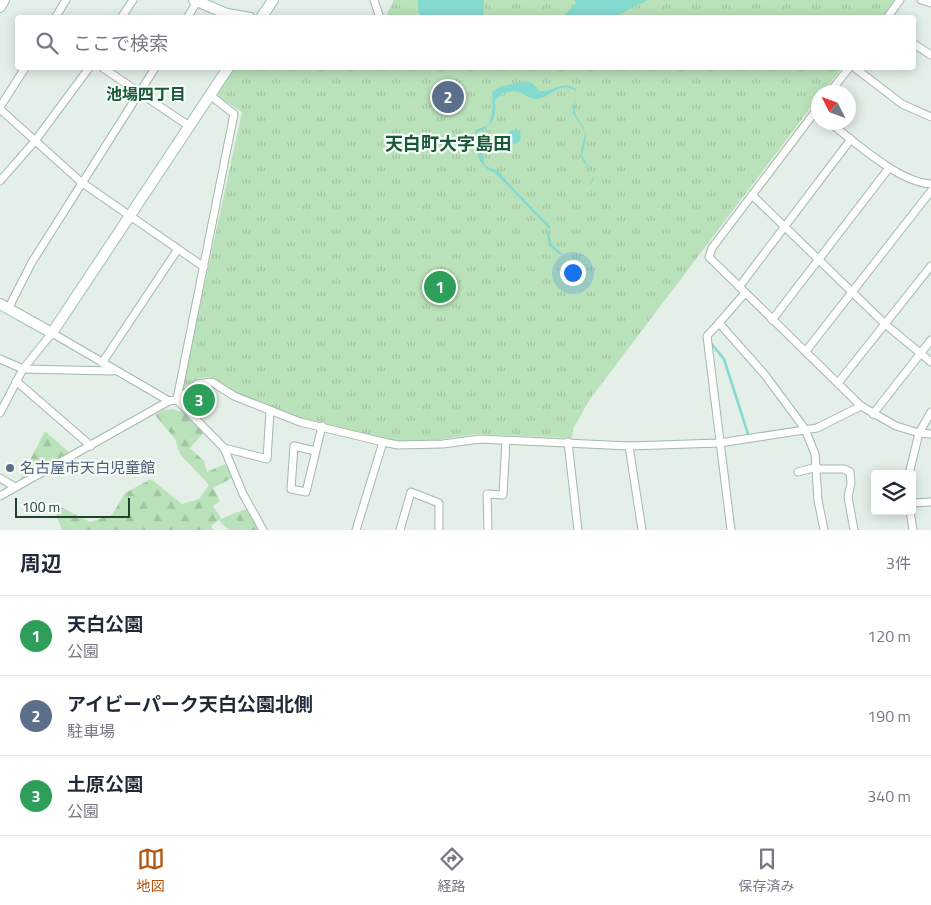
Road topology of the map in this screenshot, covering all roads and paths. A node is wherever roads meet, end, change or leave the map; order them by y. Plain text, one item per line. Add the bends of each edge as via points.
1 (4, 0) edge
2 (66, 0) edge
3 (132, 0) edge
4 (273, 0) edge
5 (374, 0) edge
6 (900, 0) edge
7 (920, 0) edge
8 (197, 1) edge
9 (931, 3) edge
10 (0, 7) edge
11 (57, 15) edge
12 (124, 15) edge
13 (189, 15) edge
14 (233, 15) edge
15 (263, 15) edge
16 (379, 15) edge
17 (889, 15) edge
18 (916, 45) edge
19 (931, 55) edge
20 (23, 70) edge
21 (88, 70) edge
22 (106, 70) edge
23 (154, 70) edge
24 (227, 70) edge
25 (847, 70) edge
26 (858, 70) edge
27 (836, 85) edge
28 (140, 92) junction
29 (210, 95) junction
30 (0, 108) edge
31 (931, 116) edge
32 (811, 119) edge
33 (189, 126) junction
34 (839, 130) edge
35 (851, 140) junction
36 (35, 141) junction
37 (889, 168) junction
38 (0, 181) edge
39 (81, 182) junction
40 (931, 184) edge
41 (931, 191) edge
42 (752, 196) junction
43 (129, 216) junction
44 (784, 228) junction
45 (178, 249) junction
46 (818, 260) junction
47 (931, 266) edge
48 (204, 267) junction
49 (739, 287) junction
50 (852, 292) junction
51 (745, 293) junction
52 (4, 306) edge
53 (772, 320) junction
54 (719, 323) junction
55 (885, 324) junction
56 (52, 333) junction
57 (931, 340) edge
58 (806, 351) junction
59 (920, 355) junction
60 (0, 358) edge
61 (931, 362) edge
62 (102, 363) junction
63 (23, 369) junction
64 (114, 371) junction
65 (16, 381) junction
66 (838, 383) junction
67 (177, 400) junction
68 (169, 401) junction
69 (860, 406) junction
70 (270, 411) junction
71 (931, 412) edge
72 (0, 413) edge
73 (873, 414) junction
74 (322, 426) junction
75 (805, 429) junction
76 (919, 433) junction
77 (931, 434) edge
78 (506, 441) junction
79 (383, 442) junction
80 (568, 442) junction
81 (719, 444) junction
82 (91, 446) junction
83 (629, 446) junction
84 (224, 448) junction
85 (316, 451) junction
86 (817, 468) junction
87 (910, 470) edge
88 (798, 472) dead end
89 (0, 478) edge
90 (15, 487) junction
91 (0, 496) edge
92 (931, 502) edge
93 (916, 503) edge
94 (911, 515) edge
95 (358, 529) edge
96 (263, 530) edge
97 (400, 530) edge
98 (439, 530) edge
99 (488, 530) edge
100 (578, 530) edge
101 (642, 530) edge
102 (731, 530) edge
103 (824, 530) edge
104 (854, 530) edge
105 (913, 530) edge

1 - 10 street
2 - 11 street
3 - 12 street
4 - 15 street
5 - 16 street
6 - 17 street
7 - 9 street
8 - 13 street
8 - 14 street
18 - 19 street
20 - 30 street
21 - 36 street
22 - 28 street
23 - 28 street
24 - 29 street
25 - 27 street
26 - 31 street via 902,104
28 - 33 street
28 - 39 street
29 - 33 street
29 - 48 street via 234,114
30 - 36 street
32 - 42 street
33 - 43 street
34 - 35 street
35 - 37 street
35 - 44 street
36 - 38 street
36 - 39 street
37 - 40 street via 923,184
37 - 46 street
39 - 43 street
39 - 52 street
41 - 50 street
42 - 44 street
42 - 49 street via 709,257
43 - 45 street
43 - 56 street
44 - 46 street
44 - 49 street
45 - 48 street
45 - 62 street
46 - 50 street
46 - 53 street
47 - 55 street
48 - 67 street
49 - 51 street
50 - 55 street
50 - 58 street
51 - 53 street
51 - 54 street
52 - 56 street
53 - 58 street
54 - 75 street via 765,375
54 - 81 street via 707,336
55 - 59 street
55 - 66 street
56 - 62 street
56 - 63 street
57 - 59 street
58 - 66 street
59 - 61 street
59 - 73 street
60 - 63 street
62 - 64 street
63 - 64 street
63 - 65 street
64 - 68 street
65 - 72 street
65 - 82 street
66 - 69 street
67 - 68 street
67 - 70 street via 197,384 212,382 234,396
67 - 84 street
68 - 82 street
69 - 73 street
69 - 75 street via 817,428
70 - 74 street
70 - 84 street via 268,459
71 - 76 street
73 - 76 street
74 - 79 street
74 - 85 street
75 - 81 street
75 - 86 street
76 - 77 street
76 - 87 street
78 - 79 street via 480,439 398,445
78 - 80 street
78 - 99 street via 503,495 487,494
79 - 95 street
80 - 83 street
80 - 100 street
81 - 83 street
81 - 102 street
82 - 90 street
83 - 101 street
84 - 96 street via 243,494
85 - 85 street via 306,492 291,489 294,446
86 - 88 street
86 - 103 street via 818,500
86 - 104 street via 850,472 848,497
89 - 90 street
90 - 91 street
92 - 93 street
94 - 105 street
97 - 98 street via 411,492 439,503

